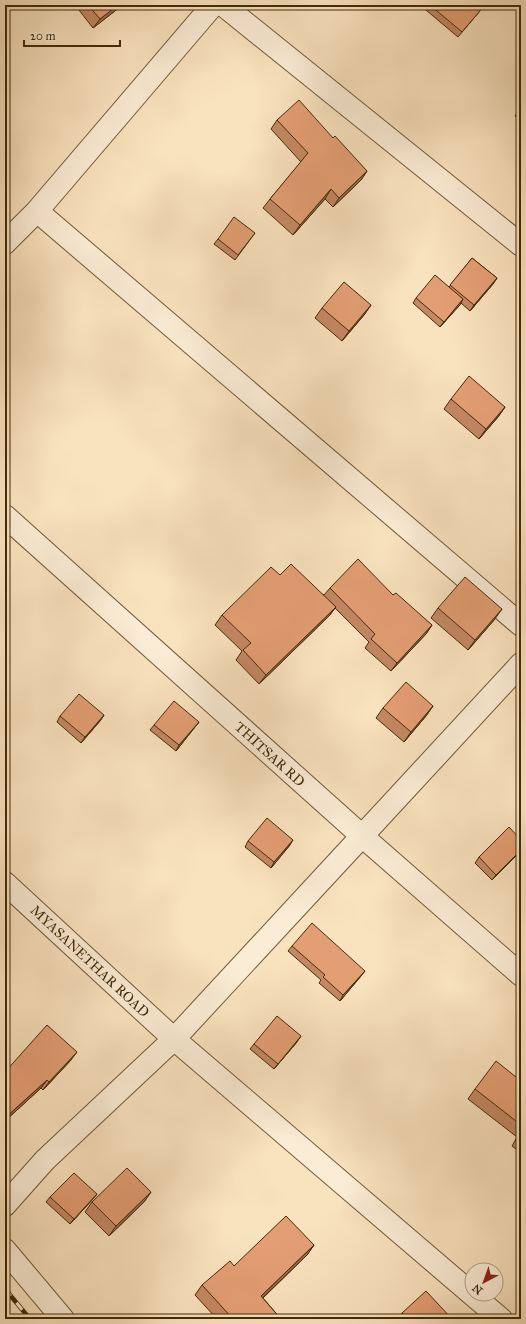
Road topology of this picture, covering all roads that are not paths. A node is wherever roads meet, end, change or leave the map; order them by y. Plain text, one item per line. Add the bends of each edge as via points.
1 (213, 5) edge
2 (223, 5) edge
3 (37, 211) junction
4 (5, 243) edge
5 (521, 245) edge
6 (5, 516) edge
7 (521, 624) edge
8 (521, 664) edge
9 (362, 836) junction
10 (5, 883) edge
11 (521, 975) edge
12 (174, 1039) junction
13 (5, 1205) edge
14 (5, 1250) edge
15 (63, 1319) edge
16 (501, 1319) edge

1 - 3 street
2 - 5 street
3 - 4 street
3 - 7 street
6 - 9 street, THITSAR RD
8 - 9 street
9 - 11 street, THITSAR RD
9 - 12 street
10 - 12 street, MYASANETHAR ROAD
12 - 13 street via 45,1160
12 - 16 street, MYASANETHAR ROAD
14 - 15 street

